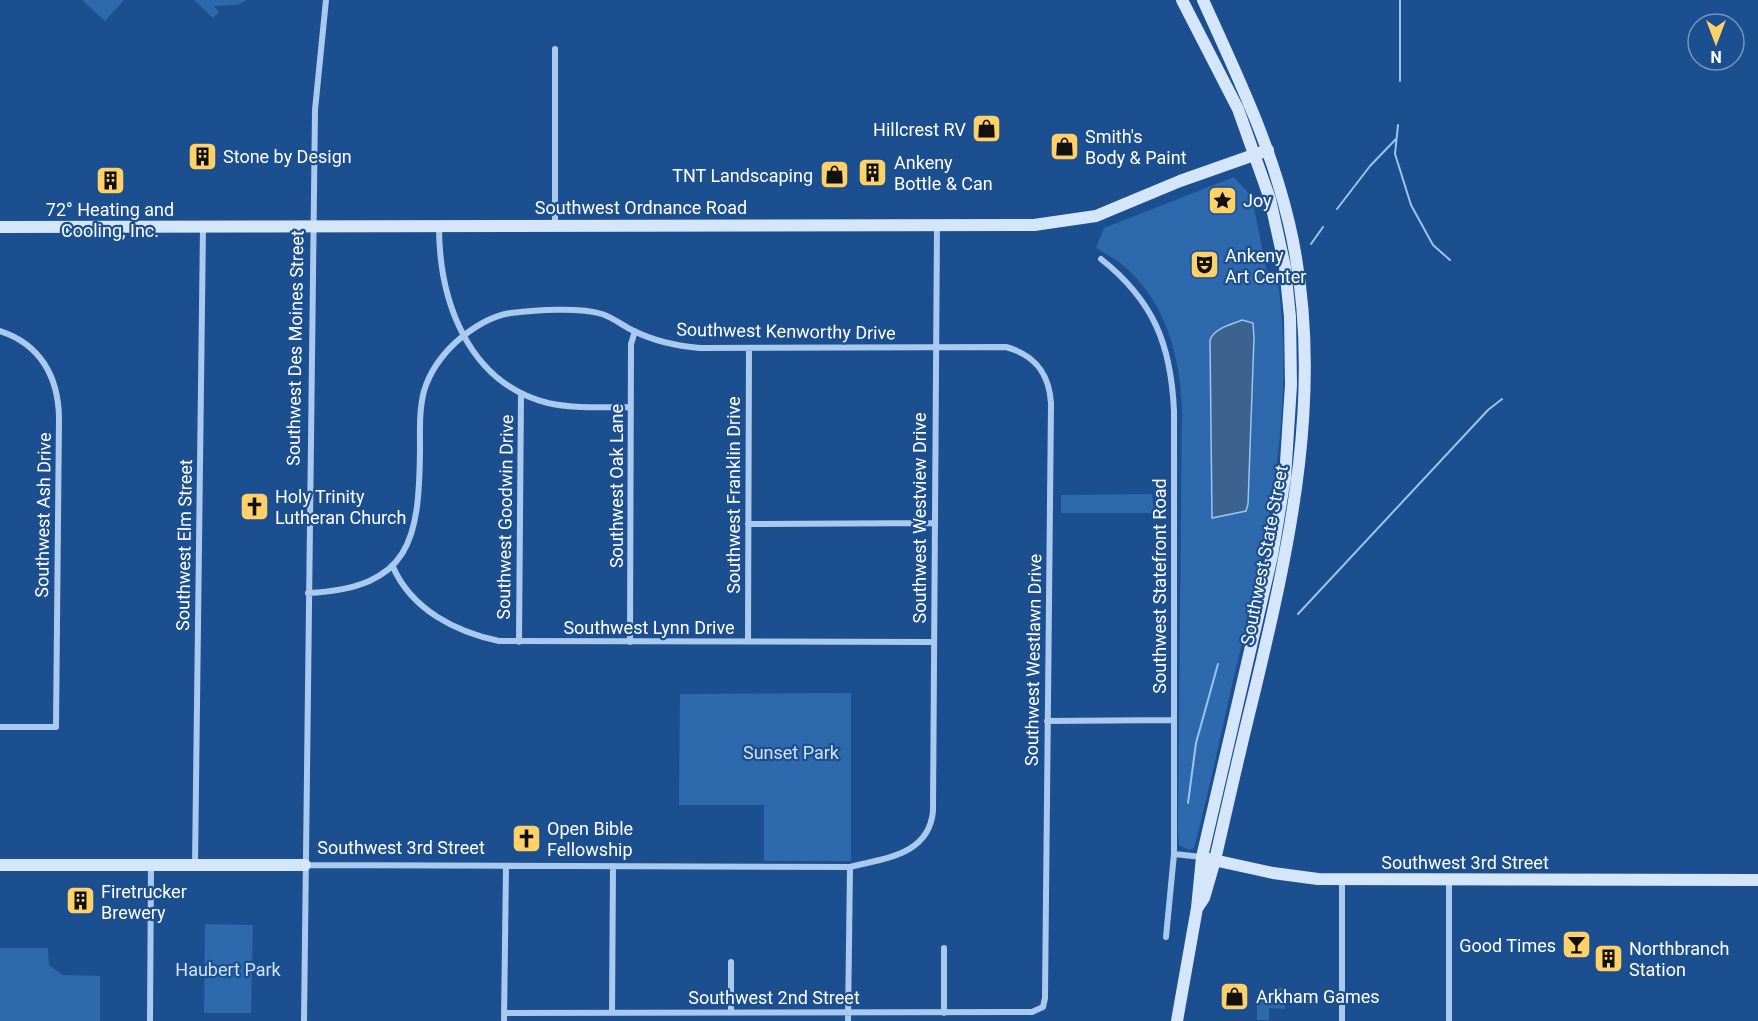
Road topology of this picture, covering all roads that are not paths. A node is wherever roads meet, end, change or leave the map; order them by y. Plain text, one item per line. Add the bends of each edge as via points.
1 (326, 0) edge
2 (1182, 0) edge
3 (1203, 0) edge
4 (555, 49) dead end
5 (1268, 150) junction
6 (1256, 155) junction
7 (312, 225) junction
8 (439, 225) junction
9 (938, 225) junction
10 (0, 226) edge
11 (203, 226) junction
12 (555, 226) junction
13 (1101, 260) dead end
14 (0, 331) edge
15 (634, 331) junction
16 (464, 335) junction
17 (995, 347) joint
18 (749, 348) junction
19 (936, 348) junction
20 (521, 393) junction
21 (631, 407) junction
22 (934, 523) junction
23 (748, 524) junction
24 (393, 567) junction
25 (308, 592) junction
26 (748, 641) junction
27 (519, 642) junction
28 (630, 642) junction
29 (933, 642) junction
30 (1174, 720) junction
31 (1047, 721) junction
32 (0, 727) edge
33 (909, 851) joint
34 (1174, 854) junction
35 (1208, 859) junction
36 (0, 865) edge
37 (151, 865) junction
38 (195, 865) junction
39 (305, 865) junction
40 (506, 866) junction
41 (614, 866) junction
42 (850, 867) junction
43 (1342, 879) junction
44 (1449, 880) junction
45 (1758, 880) edge
46 (1166, 937) dead end
47 (944, 948) dead end
48 (731, 962) dead end
49 (1043, 1007) joint
50 (504, 1012) junction
51 (612, 1012) junction
52 (730, 1012) junction
53 (849, 1012) junction
54 (944, 1013) junction
55 (150, 1021) edge
56 (304, 1021) edge
57 (504, 1021) edge
58 (848, 1021) edge
59 (1177, 1021) edge
60 (1342, 1021) edge
61 (1449, 1021) edge

1 - 7 street, Southwest Des Moines Street via 315,111
2 - 6 street, Southwest State Street
3 - 5 street, Southwest State Street
4 - 12 street
5 - 6 street, Southwest Ordnance Road
5 - 35 street, Southwest State Street via 1290,225 1300,283 1305,355 1304,431 1287,550
6 - 9 street, Southwest Ordnance Road via 1075,221
6 - 35 street, Southwest State Street via 1276,221 1288,291 1291,385 1287,452 1272,556
7 - 8 street, Southwest Ordnance Road
7 - 11 street, Southwest Ordnance Road
7 - 25 street, Southwest Des Moines Street
8 - 12 street, Southwest Ordnance Road
8 - 16 street via 446,292
9 - 12 street, Southwest Ordnance Road
9 - 19 street, Southwest Westview Drive
10 - 11 street, Southwest Ordnance Road
11 - 38 street, Southwest Elm Street
13 - 30 street, Southwest Statefront Road via 1127,282 1152,315 1166,347 1172,378
14 - 32 street, Southwest Ash Drive via 37,352 54,379 58,401 56,727
15 - 16 street, Southwest Kenworthy Drive via 602,314 585,311 525,312 493,318
15 - 18 street, Southwest Kenworthy Drive via 678,346
15 - 21 street, Southwest Oak Lane
16 - 20 street via 487,368
16 - 24 street, Southwest Kenworthy Drive via 444,354 424,390 418,507 413,531
17 - 19 street, Southwest Kenworthy Drive
17 - 31 street, Southwest Westlawn Drive via 1026,354 1042,369 1050,389
18 - 19 street, Southwest Kenworthy Drive
18 - 23 street, Southwest Franklin Drive
19 - 22 street, Southwest Westview Drive
20 - 21 street via 560,405
20 - 27 street, Southwest Goodwin Drive
21 - 28 street, Southwest Oak Lane
22 - 23 street
22 - 29 street, Southwest Westview Drive
23 - 26 street, Southwest Franklin Drive
24 - 25 street, Southwest Kenworthy Drive via 350,588
24 - 27 street, Southwest Lynn Drive via 419,602 451,626 483,638
25 - 39 street, Southwest Des Moines Street
26 - 28 street, Southwest Lynn Drive
26 - 29 street, Southwest Lynn Drive
27 - 28 street, Southwest Lynn Drive
29 - 33 street, Southwest Westview Drive via 933,811 930,829
30 - 31 street
30 - 34 street, Southwest Statefront Road
31 - 49 street, Southwest Westlawn Drive
33 - 42 street, Southwest 3rd Street
34 - 35 street, Southwest 3rd Street
34 - 46 street, Southwest Statefront Road
35 - 43 street, Southwest 3rd Street via 1287,876
35 - 59 street, Southwest State Street
36 - 37 street, Southwest 3rd Street
37 - 38 street, Southwest 3rd Street
37 - 55 street
38 - 39 street, Southwest 3rd Street
39 - 40 street, Southwest 3rd Street
39 - 56 street, Southwest Des Moines Street
40 - 41 street, Southwest 3rd Street
40 - 50 street
41 - 42 street, Southwest 3rd Street
41 - 51 street
42 - 53 street
43 - 44 street, Southwest 3rd Street
43 - 60 street
44 - 45 street, Southwest 3rd Street
44 - 61 street
47 - 54 street
48 - 52 street
49 - 54 street, Southwest 2nd Street via 1032,1012
50 - 51 street, Southwest 2nd Street
50 - 57 street
51 - 52 street, Southwest 2nd Street
52 - 53 street, Southwest 2nd Street
53 - 54 street, Southwest 2nd Street
53 - 58 street

